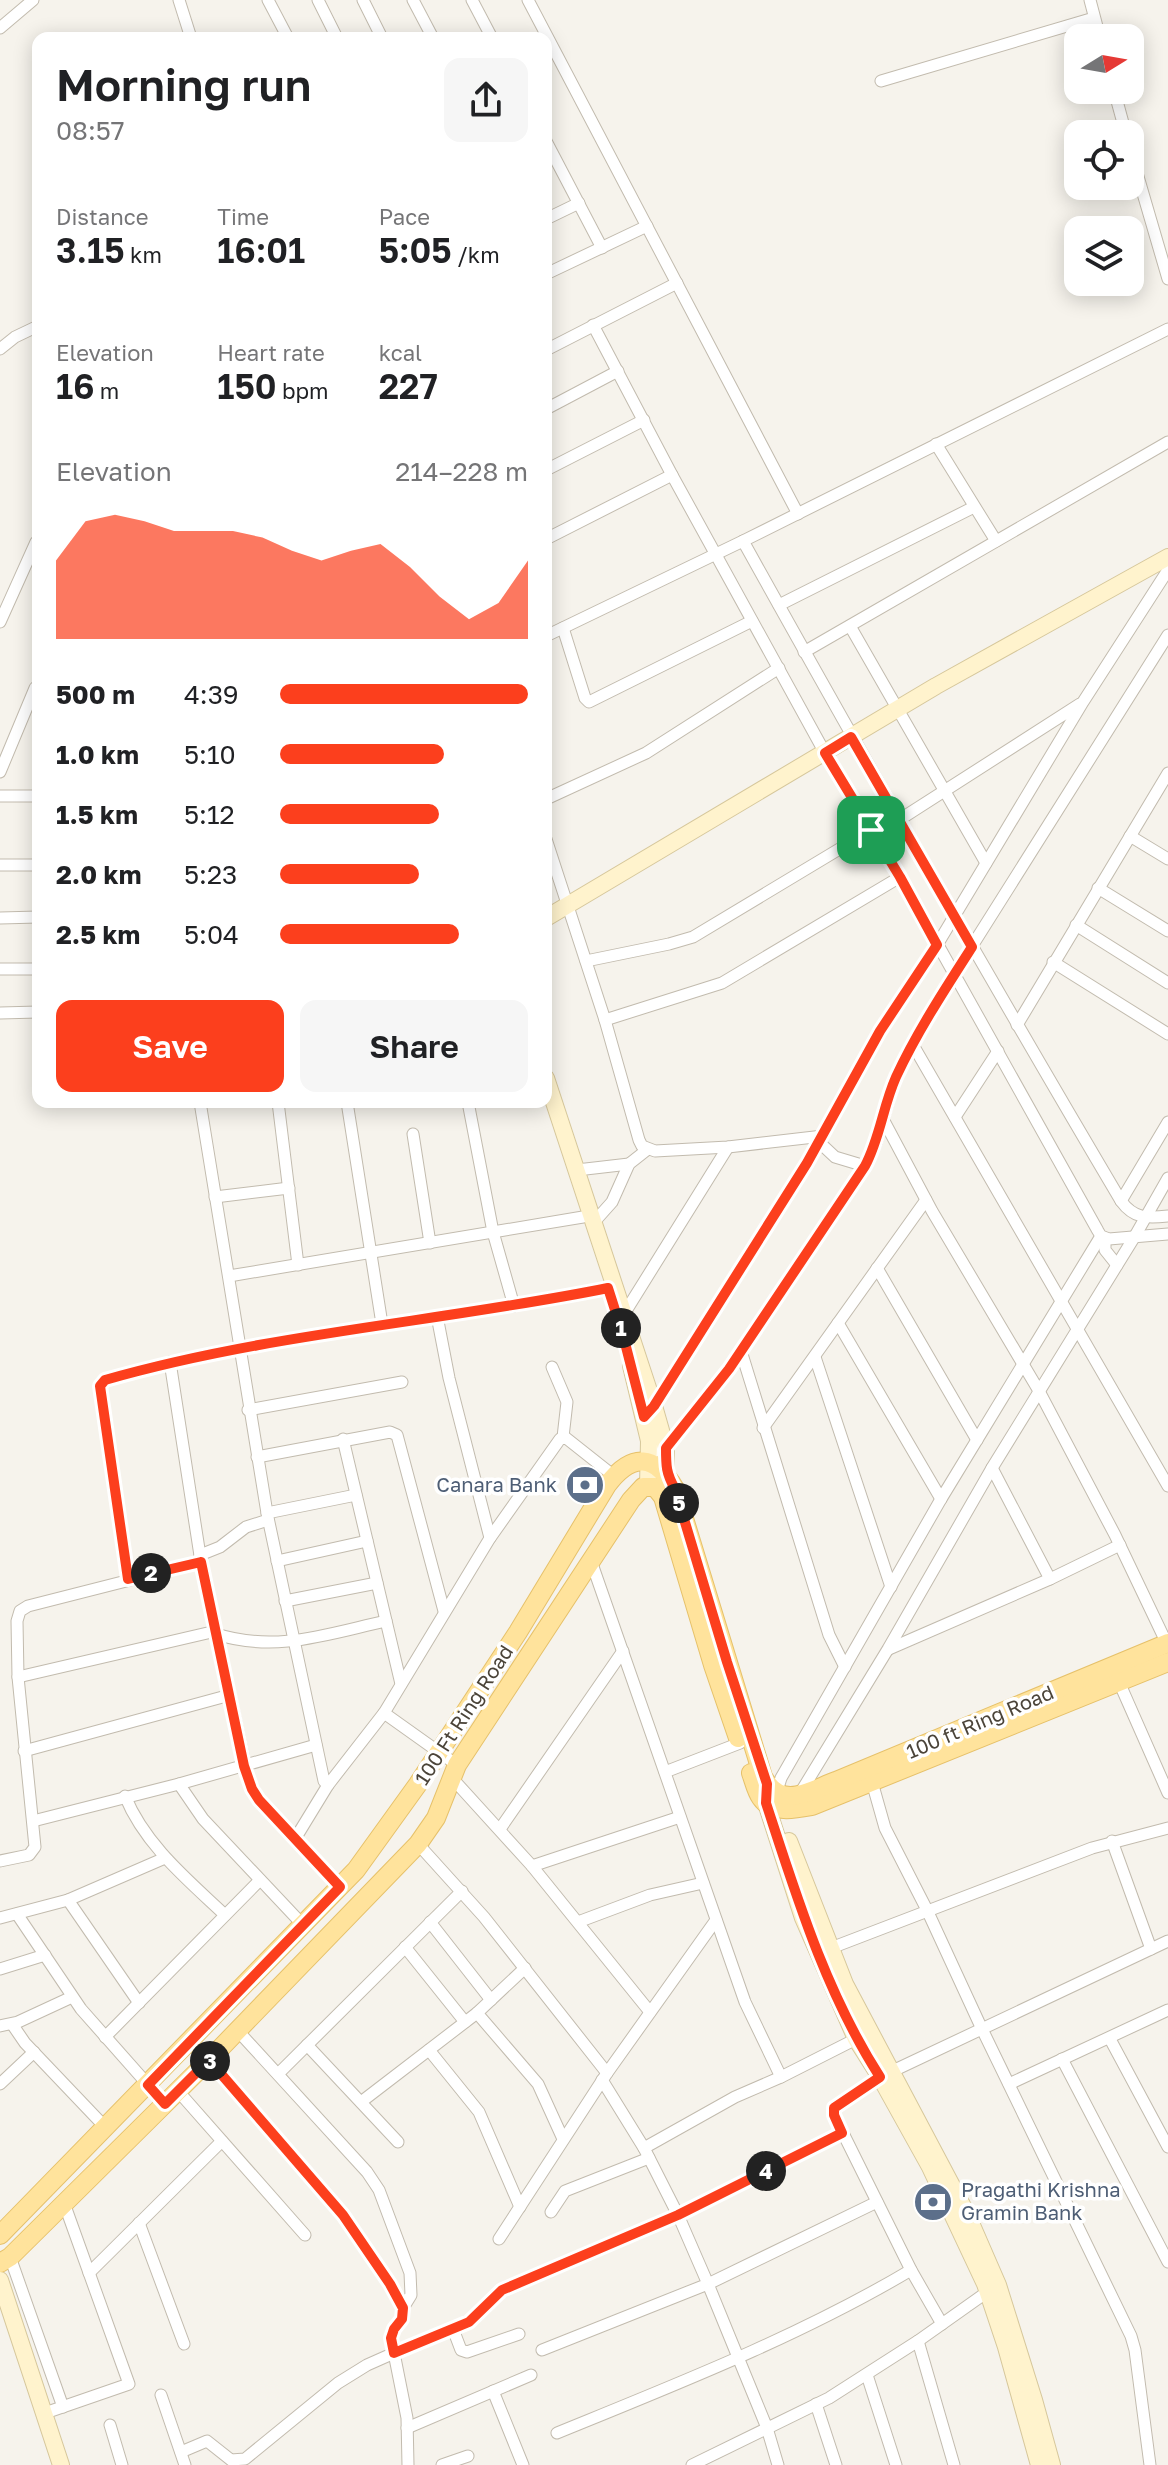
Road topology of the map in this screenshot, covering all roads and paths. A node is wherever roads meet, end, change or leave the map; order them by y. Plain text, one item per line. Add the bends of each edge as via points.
1 (33, 0) edge
2 (179, 0) edge
3 (268, 0) edge
4 (318, 0) edge
5 (363, 0) edge
6 (413, 0) edge
7 (472, 0) edge
8 (528, 0) edge
9 (1090, 0) edge
10 (1094, 18) junction
11 (1096, 24) edge
12 (0, 28) edge
13 (189, 32) edge
14 (285, 32) edge
15 (334, 32) edge
16 (379, 32) edge
17 (430, 32) edge
18 (489, 32) edge
19 (543, 32) edge
20 (552, 49) edge
21 (881, 81) dead end
22 (552, 161) edge
23 (1144, 197) edge
24 (579, 203) junction
25 (552, 216) edge
26 (647, 226) junction
27 (602, 248) junction
28 (552, 271) edge
29 (1168, 279) edge
30 (677, 283) junction
31 (593, 325) junction
32 (32, 329) edge
33 (1168, 329) edge
34 (552, 347) edge
35 (0, 349) edge
36 (618, 371) junction
37 (552, 406) edge
38 (644, 420) junction
39 (1168, 442) edge
40 (936, 444) junction
41 (552, 467) edge
42 (672, 475) junction
43 (974, 507) junction
44 (798, 514) junction
45 (552, 536) edge
46 (743, 541) junction
47 (996, 541) junction
48 (32, 551) edge
49 (716, 554) junction
50 (1168, 557) edge
51 (1168, 570) edge
52 (779, 605) junction
53 (752, 621) junction
54 (0, 622) edge
55 (850, 626) junction
56 (563, 628) junction
57 (552, 633) edge
58 (1168, 635) edge
59 (804, 652) junction
60 (779, 668) junction
61 (32, 695) edge
62 (1083, 702) junction
63 (898, 709) junction
64 (851, 737) junction
65 (825, 753) junction
66 (0, 772) edge
67 (1168, 775) edge
68 (943, 791) junction
69 (0, 796) edge
70 (32, 796) edge
71 (552, 796) edge
72 (899, 820) junction
73 (871, 830) junction
74 (1130, 836) junction
75 (552, 857) edge
76 (1168, 859) edge
77 (986, 863) junction
78 (0, 865) edge
79 (32, 865) edge
80 (900, 877) junction
81 (1098, 888) junction
82 (568, 905) junction
83 (552, 914) edge
84 (954, 916) junction
85 (32, 917) edge
86 (0, 918) edge
87 (1076, 925) junction
88 (1168, 931) edge
89 (937, 945) junction
90 (972, 947) junction
91 (586, 961) junction
92 (1053, 962) junction
93 (0, 969) edge
94 (32, 969) edge
95 (955, 974) junction
96 (1168, 983) edge
97 (32, 1012) edge
98 (0, 1013) edge
99 (605, 1020) junction
100 (1017, 1025) junction
101 (1168, 1034) edge
102 (913, 1045) junction
103 (998, 1051) junction
104 (552, 1096) edge
105 (201, 1108) edge
106 (279, 1108) edge
107 (348, 1108) edge
108 (469, 1108) edge
109 (548, 1108) edge
110 (955, 1117) junction
111 (883, 1119) junction
112 (1168, 1122) edge
113 (413, 1134) dead end
114 (821, 1139) junction
115 (728, 1147) junction
116 (648, 1149) junction
117 (629, 1164) junction
118 (865, 1166) junction
119 (577, 1170) junction
120 (1168, 1178) edge
121 (289, 1188) junction
122 (215, 1197) junction
123 (926, 1200) junction
124 (1121, 1201) junction
125 (1168, 1216) edge
126 (1143, 1218) junction
127 (589, 1219) junction
128 (493, 1232) junction
129 (1168, 1234) edge
130 (1135, 1236) junction
131 (1103, 1237) junction
132 (430, 1243) junction
133 (370, 1253) junction
134 (298, 1265) junction
135 (1117, 1265) junction
136 (877, 1268) junction
137 (229, 1276) junction
138 (608, 1288) junction
139 (1061, 1301) junction
140 (514, 1306) junction
141 (624, 1314) junction
142 (437, 1316) junction
143 (838, 1323) junction
144 (382, 1324) junction
145 (1076, 1330) junction
146 (240, 1348) junction
147 (741, 1351) junction
148 (815, 1357) junction
149 (170, 1362) junction
150 (1023, 1366) junction
151 (552, 1367) dead end
152 (402, 1382) dead end
153 (1039, 1391) junction
154 (248, 1410) junction
155 (649, 1411) junction
156 (763, 1428) junction
157 (563, 1437) junction
158 (343, 1439) junction
159 (977, 1440) junction
160 (257, 1457) junction
161 (658, 1460) junction
162 (992, 1468) junction
163 (614, 1476) junction
164 (1168, 1486) edge
165 (655, 1491) junction
166 (356, 1495) junction
167 (941, 1499) junction
168 (267, 1517) junction
169 (490, 1538) junction
170 (367, 1541) junction
171 (1120, 1545) junction
172 (200, 1558) junction
173 (277, 1561) junction
174 (591, 1561) junction
175 (128, 1579) junction
176 (1050, 1579) junction
177 (377, 1583) junction
178 (891, 1587) junction
179 (285, 1601) junction
180 (444, 1611) junction
181 (386, 1621) junction
182 (216, 1632) junction
183 (294, 1642) junction
184 (888, 1649) junction
185 (1168, 1649) edge
186 (623, 1651) junction
187 (845, 1667) junction
188 (18, 1677) junction
189 (1119, 1682) junction
190 (401, 1684) junction
191 (230, 1695) junction
192 (384, 1713) junction
193 (740, 1743) junction
194 (316, 1745) junction
195 (24, 1751) junction
196 (438, 1751) junction
197 (244, 1766) junction
198 (455, 1772) junction
199 (665, 1772) junction
200 (872, 1782) junction
201 (179, 1784) junction
202 (328, 1785) junction
203 (1168, 1793) edge
204 (125, 1796) junction
205 (779, 1797) junction
206 (680, 1817) junction
207 (33, 1821) junction
208 (1168, 1828) edge
209 (500, 1829) junction
210 (295, 1839) junction
211 (1112, 1841) junction
212 (418, 1844) junction
213 (165, 1858) junction
214 (0, 1861) edge
215 (532, 1866) junction
216 (260, 1880) junction
217 (703, 1883) junction
218 (340, 1887) junction
219 (462, 1891) junction
220 (68, 1900) junction
221 (927, 1910) junction
222 (17, 1914) junction
223 (225, 1915) junction
224 (0, 1918) edge
225 (716, 1920) junction
226 (430, 1922) junction
227 (578, 1922) junction
228 (303, 1925) junction
229 (1168, 1941) edge
230 (405, 1947) junction
231 (831, 1948) junction
232 (1151, 1949) junction
233 (45, 1955) junction
234 (525, 1968) junction
235 (0, 1969) edge
236 (72, 1997) junction
237 (491, 2000) junction
238 (139, 2003) junction
239 (1168, 2010) edge
240 (650, 2012) junction
241 (477, 2013) junction
242 (465, 2022) junction
243 (6, 2025) edge
244 (981, 2027) junction
245 (238, 2031) junction
246 (105, 2037) junction
247 (856, 2039) junction
248 (1110, 2039) junction
249 (307, 2045) junction
250 (429, 2050) junction
251 (34, 2052) junction
252 (1062, 2059) junction
253 (209, 2060) junction
254 (278, 2074) junction
255 (886, 2074) junction
256 (604, 2077) junction
257 (781, 2077) junction
258 (0, 2084) edge
259 (1009, 2084) junction
260 (148, 2085) junction
261 (171, 2097) junction
262 (361, 2102) junction
263 (106, 2128) junction
264 (842, 2133) junction
265 (563, 2139) junction
266 (222, 2141) junction
267 (398, 2142) dead end
268 (1168, 2147) edge
269 (646, 2153) junction
270 (877, 2202) junction
271 (64, 2203) junction
272 (520, 2207) junction
273 (551, 2212) dead end
274 (678, 2215) junction
275 (139, 2223) junction
276 (0, 2235) edge
277 (305, 2235) dead end
278 (499, 2239) dead end
279 (5, 2260) edge
280 (1168, 2262) edge
281 (911, 2270) junction
282 (89, 2273) junction
283 (0, 2280) edge
284 (708, 2284) junction
285 (993, 2288) junction
286 (403, 2308) junction
287 (942, 2324) junction
288 (453, 2329) junction
289 (519, 2334) dead end
290 (918, 2341) junction
291 (184, 2344) dead end
292 (542, 2350) dead end
293 (394, 2353) junction
294 (737, 2357) junction
295 (531, 2375) dead end
296 (867, 2375) junction
297 (493, 2391) junction
298 (161, 2395) dead end
299 (816, 2404) junction
300 (63, 2407) junction
301 (45, 2413) junction
302 (110, 2425) dead end
303 (407, 2428) junction
304 (767, 2428) junction
305 (557, 2433) dead end
306 (181, 2452) junction
307 (468, 2456) dead end
308 (715, 2460) edge
309 (61, 2465) edge
310 (122, 2465) edge
311 (185, 2465) edge
312 (408, 2465) edge
313 (442, 2465) edge
314 (523, 2465) edge
315 (692, 2465) edge
316 (778, 2465) edge
317 (836, 2465) edge
318 (896, 2465) edge
319 (954, 2465) edge
320 (1039, 2465) edge
321 (1052, 2465) edge
322 (1150, 2465) edge

1 - 12 street
2 - 13 street
3 - 14 street
4 - 15 street
5 - 16 street
6 - 17 street
7 - 18 street
8 - 19 street
9 - 10 street
10 - 11 street
10 - 21 street
20 - 26 street
22 - 24 street
23 - 29 street
24 - 25 street
24 - 27 street
26 - 27 street
26 - 30 street
27 - 28 street
30 - 31 street
30 - 44 street
31 - 34 street
31 - 36 street
32 - 35 street
33 - 40 street
36 - 37 street
36 - 38 street
38 - 41 street
38 - 42 street
39 - 47 street
40 - 43 street
40 - 44 street
42 - 45 street
42 - 49 street
43 - 47 street
43 - 52 street
44 - 46 street
46 - 49 street
46 - 52 street
47 - 55 street
48 - 54 street
49 - 53 street
49 - 56 street
50 - 63 main road
51 - 62 street
52 - 59 street
53 - 56 street via 589,702
53 - 60 street
55 - 59 street
55 - 63 street
56 - 57 street
58 - 90 street
59 - 64 street
60 - 65 street
60 - 71 street via 646,753
61 - 66 street
62 - 68 street
62 - 77 street
63 - 64 main road
63 - 68 street
64 - 65 main road
64 - 72 street
65 - 73 street
65 - 82 main road
67 - 74 street
68 - 72 street
68 - 77 street
69 - 70 street
72 - 84 street
73 - 80 street
73 - 91 street via 693,937
74 - 76 street
74 - 81 street
75 - 82 street
77 - 84 street
78 - 79 street
80 - 89 street
80 - 99 street via 722,983
81 - 87 street
81 - 88 street
82 - 83 main road
82 - 91 street
84 - 89 street
84 - 90 street
85 - 86 street
87 - 92 street
87 - 96 street
89 - 95 street
89 - 114 street via 880,1031
90 - 95 street
90 - 100 street
91 - 99 street
92 - 100 street
92 - 101 street
93 - 94 street
95 - 102 street
95 - 103 street
97 - 98 street
99 - 116 street via 639,1140
100 - 124 street
102 - 110 street
102 - 111 street
103 - 110 street
103 - 131 street
104 - 119 main road
105 - 122 street
106 - 121 street
107 - 133 street
108 - 128 street
109 - 127 main road
110 - 139 street
111 - 118 street
111 - 123 street
112 - 124 street
113 - 132 street
114 - 115 street
114 - 118 street via 835,1157
114 - 155 street
115 - 116 street
115 - 141 street
116 - 117 street
117 - 119 street
117 - 127 street via 612,1202
118 - 147 street
119 - 127 main road
120 - 126 street
121 - 122 street
121 - 134 street
122 - 137 street
123 - 136 street
123 - 150 street
124 - 126 street
125 - 126 street
126 - 130 street
127 - 128 street
127 - 138 main road
127 - 141 main road
128 - 132 street
128 - 140 street
129 - 130 street
130 - 131 street
130 - 135 street
131 - 135 street via 1105,1250
131 - 139 street
132 - 133 street
133 - 134 street
133 - 144 street
134 - 137 street
135 - 145 street
136 - 143 street
136 - 159 street
137 - 146 street
138 - 140 street
138 - 155 main road
139 - 145 street
139 - 150 street
140 - 142 street
141 - 155 main road
142 - 144 street
142 - 169 street
143 - 148 street
143 - 167 street
144 - 146 street
145 - 153 street
145 - 164 street
146 - 149 street
146 - 154 street
147 - 156 street
147 - 161 street
148 - 156 street
148 - 178 street
149 - 172 street
149 - 175 street via 105,1380 100,1386
150 - 153 street
150 - 159 street
151 - 157 street via 567,1402
152 - 154 street
153 - 162 street
153 - 171 street
154 - 160 street
155 - 161 main road
156 - 187 street via 829,1635
157 - 163 street
157 - 169 street
158 - 160 street
158 - 166 street
158 - 180 street via 390,1432 399,1438
159 - 167 street
160 - 168 street
161 - 163 main road via 630,1463
161 - 165 main road
161 - 205 main road via 675,1489 731,1676
162 - 176 street
162 - 184 street
163 - 196 main road, 100 Ft Ring Road
165 - 174 main road, 100 Ft Ring Road via 637,1492
165 - 193 main road
166 - 168 street
166 - 170 street
167 - 178 street
168 - 172 street
168 - 173 street
169 - 180 street
170 - 173 street
170 - 177 street
171 - 176 street
171 - 185 street
172 - 175 street
172 - 182 street
173 - 179 street
174 - 186 street
174 - 198 main road, 100 Ft Ring Road
175 - 188 street via 23,1608 17,1621
176 - 184 street
177 - 179 street
177 - 181 street
178 - 187 street
179 - 183 street
180 - 190 street
181 - 183 street
181 - 190 street
182 - 183 street via 254,1643
182 - 188 street
182 - 191 street
183 - 194 street
184 - 205 street
185 - 189 main road, 100 Ft Ring Road
185 - 205 main road, 100 ft Ring Road
186 - 199 street
186 - 209 street
187 - 205 street via 781,1778
188 - 195 street
189 - 200 main road, 100 Ft Ring Road
189 - 203 street
190 - 192 street
191 - 195 street
191 - 197 street
192 - 196 street
192 - 202 street
193 - 199 street
193 - 205 main road via 758,1793
194 - 197 street
194 - 202 street
195 - 207 street
196 - 198 street
196 - 218 main road, 100 Ft Ring Road
197 - 201 street
197 - 210 street via 259,1800
198 - 209 street
198 - 212 main road, 100 Ft Ring Road via 436,1818
199 - 206 street
200 - 205 main road, 100 Ft Ring Road via 791,1810
200 - 221 street via 885,1828
201 - 204 street
201 - 216 street via 203,1819
202 - 210 street
204 - 207 street
204 - 213 street
205 - 231 main road
205 - 247 main road via 803,1918
206 - 215 street
206 - 217 street
207 - 214 street via 33,1852
208 - 211 street
209 - 215 street
210 - 218 street
211 - 221 street
211 - 232 street
212 - 219 street
212 - 245 main road, 100 Ft Ring Road
213 - 220 street
213 - 223 street
215 - 227 street
216 - 223 street
216 - 228 street
217 - 225 street
217 - 227 street via 650,1895
218 - 228 main road, 100 Ft Ring Road
219 - 226 street
219 - 234 street
220 - 222 street
220 - 238 street
221 - 231 street
221 - 244 street
222 - 224 street
222 - 233 street
223 - 238 street
225 - 240 street
225 - 257 street via 748,2010
226 - 230 street
226 - 237 street
227 - 240 street
228 - 260 main road, 100 Ft Ring Road
229 - 232 street
230 - 242 street
230 - 249 street
231 - 255 main road
232 - 244 street
233 - 235 street
233 - 236 street
234 - 237 street
234 - 256 street
236 - 243 street
236 - 246 street
237 - 241 street
238 - 246 street
239 - 248 street
240 - 256 street
241 - 242 street
241 - 265 street via 538,2084
242 - 250 street
243 - 251 street
244 - 255 street
244 - 259 street
245 - 253 main road, 100 Ft Ring Road
245 - 254 street
246 - 260 street
247 - 255 main road
247 - 257 street
248 - 252 street
248 - 268 street
249 - 254 street
249 - 262 street
250 - 262 street
250 - 272 street via 485,2122
251 - 258 street
251 - 263 street
252 - 259 street
252 - 280 street
253 - 261 main road, 100 Ft Ring Road
253 - 286 street via 343,2215
254 - 286 street via 379,2190 410,2273 411,2295
255 - 264 street via 834,2108
255 - 285 main road
256 - 265 street
256 - 269 street
257 - 269 street via 735,2097
259 - 322 street via 1131,2336
260 - 261 street
260 - 263 main road, 100 Ft Ring Road
261 - 266 street
261 - 271 main road, 100 Ft Ring Road
262 - 267 street
263 - 276 main road, 100 Ft Ring Road
264 - 270 street
264 - 274 street
265 - 272 street
266 - 275 street
266 - 277 street
269 - 273 street via 565,2191
269 - 274 street
270 - 281 street
270 - 284 street
271 - 279 main road, 100 Ft Ring Road
271 - 282 street
272 - 278 street
274 - 284 street
274 - 288 street via 502,2290 469,2322
275 - 282 street
275 - 291 street
279 - 300 street
281 - 287 street
281 - 294 street
282 - 300 street via 129,2384
283 - 301 main road
284 - 292 street
284 - 294 street
285 - 287 street
285 - 320 main road
285 - 321 main road
286 - 293 street via 391,2338
287 - 290 street
288 - 289 street via 461,2350 467,2352
288 - 293 street
290 - 296 street
290 - 319 street
293 - 303 street
293 - 306 street via 338,2383 245,2459 231,2460 207,2441
294 - 304 street
294 - 305 street
295 - 297 street
296 - 299 street
296 - 318 street
297 - 303 street
297 - 314 street
298 - 306 street
299 - 304 street
299 - 317 street
300 - 301 street
301 - 309 main road
302 - 310 street
303 - 312 street
304 - 308 street
304 - 316 street
306 - 311 street
307 - 313 street
308 - 315 street

